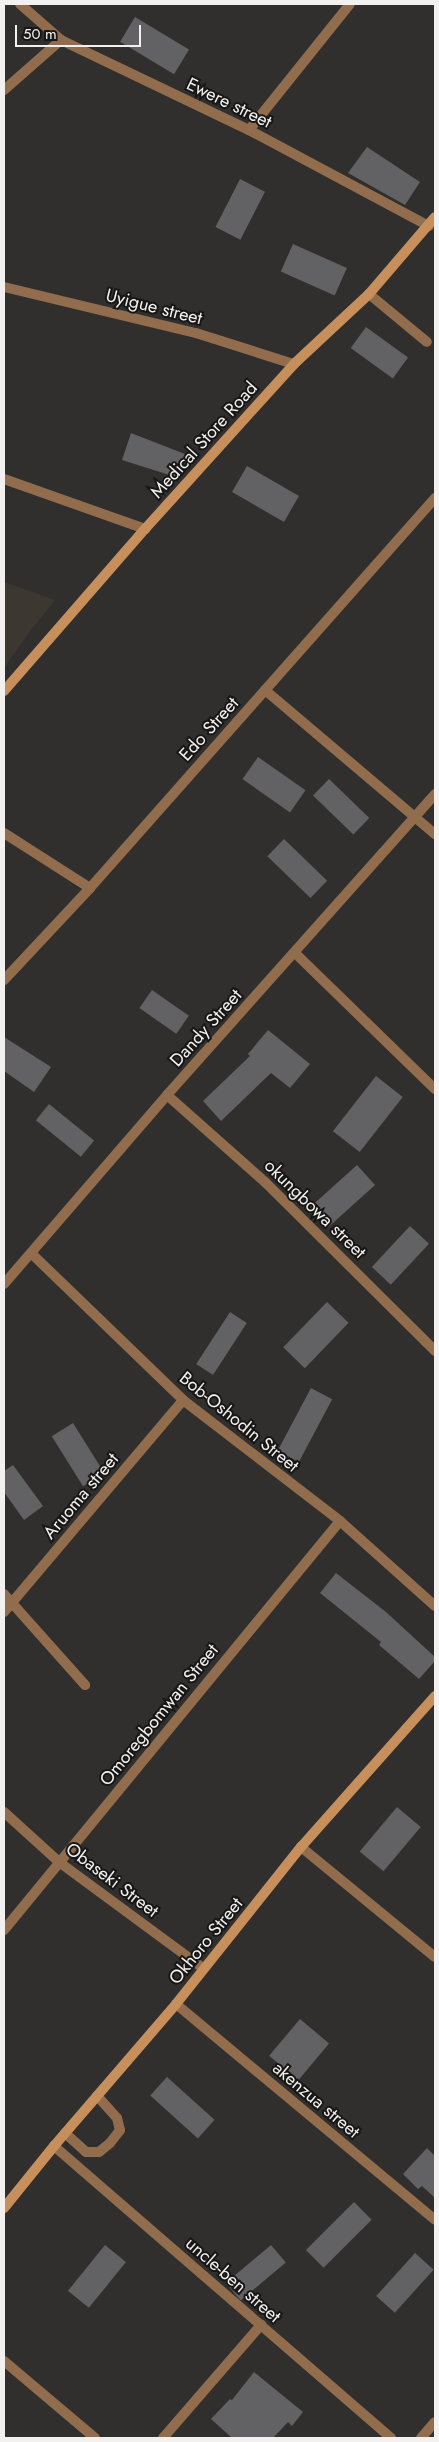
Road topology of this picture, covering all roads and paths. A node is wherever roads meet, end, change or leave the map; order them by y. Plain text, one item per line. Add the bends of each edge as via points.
1 (20, 4) edge
2 (350, 4) edge
3 (61, 40) junction
4 (4, 90) edge
5 (249, 130) junction
6 (432, 221) edge
7 (4, 287) edge
8 (369, 294) junction
9 (427, 342) dead end
10 (294, 364) junction
11 (4, 479) edge
12 (435, 498) edge
13 (145, 529) junction
14 (4, 690) edge
15 (265, 690) junction
16 (435, 794) edge
17 (416, 816) junction
18 (4, 834) edge
19 (435, 834) edge
20 (90, 888) junction
21 (296, 954) junction
22 (4, 980) edge
23 (435, 1089) edge
24 (167, 1095) junction
25 (32, 1254) junction
26 (4, 1284) edge
27 (435, 1351) edge
28 (183, 1400) junction
29 (340, 1521) junction
30 (4, 1594) edge
31 (12, 1602) junction
32 (435, 1606) edge
33 (4, 1612) edge
34 (85, 1685) dead end
35 (435, 1696) edge
36 (4, 1812) edge
37 (301, 1847) junction
38 (59, 1862) junction
39 (4, 1930) edge
40 (435, 1957) edge
41 (204, 1969) junction
42 (176, 2004) junction
43 (97, 2096) junction
44 (65, 2133) junction
45 (54, 2146) junction
46 (4, 2208) edge
47 (435, 2220) edge
48 (261, 2326) junction
49 (4, 2361) edge
50 (435, 2422) edge
51 (95, 2438) edge
52 (163, 2438) edge
53 (391, 2438) edge
54 (421, 2438) edge

1 - 3 street, Ewere street
2 - 5 street
3 - 4 street
3 - 5 street, Ewere street
5 - 6 street, Ewere street
6 - 8 street, Medical Store Road
7 - 10 street, Uyigue street via 196,333
8 - 9 street
8 - 10 street, Medical Store Road
10 - 13 street, Medical Store Road
11 - 13 street
12 - 15 street, Edo Street
13 - 14 street, Medical Store Road
15 - 17 street
15 - 20 street, Edo Street
16 - 17 street, Dandy Street
17 - 19 street
17 - 21 street, Dandy Street
18 - 20 street
20 - 22 street, Edo Street
21 - 23 street
21 - 24 street, Dandy Street
24 - 25 street, Dandy Street
24 - 27 street, okungbowa street via 265,1182
25 - 26 street, Dandy Street
25 - 28 street, Bob-Oshodin Street
28 - 29 street, Bob-Oshodin Street
28 - 31 street, Aruoma street
29 - 32 street, Bob-Oshodin Street
29 - 38 street, Omoregbomwan Street
30 - 31 street
31 - 33 street, Aruoma street
31 - 34 street
35 - 37 street, Okhoro Street
36 - 38 street, Obaseki Street
37 - 40 street
37 - 41 street, Okhoro Street
38 - 39 street, Omoregbomwan Street
38 - 41 street, Obaseki Street
41 - 42 street, Okhoro Street
42 - 43 street, Okhoro Street
42 - 47 street, akenzua street
43 - 44 street, Okhoro Street
43 - 44 street via 116,2118 120,2130 110,2143 99,2152 86,2152
44 - 45 street, Okhoro Street
45 - 46 street, Okhoro Street
45 - 48 street, uncle-ben street
48 - 52 street
48 - 53 street, uncle-ben street
49 - 51 street
50 - 54 street

